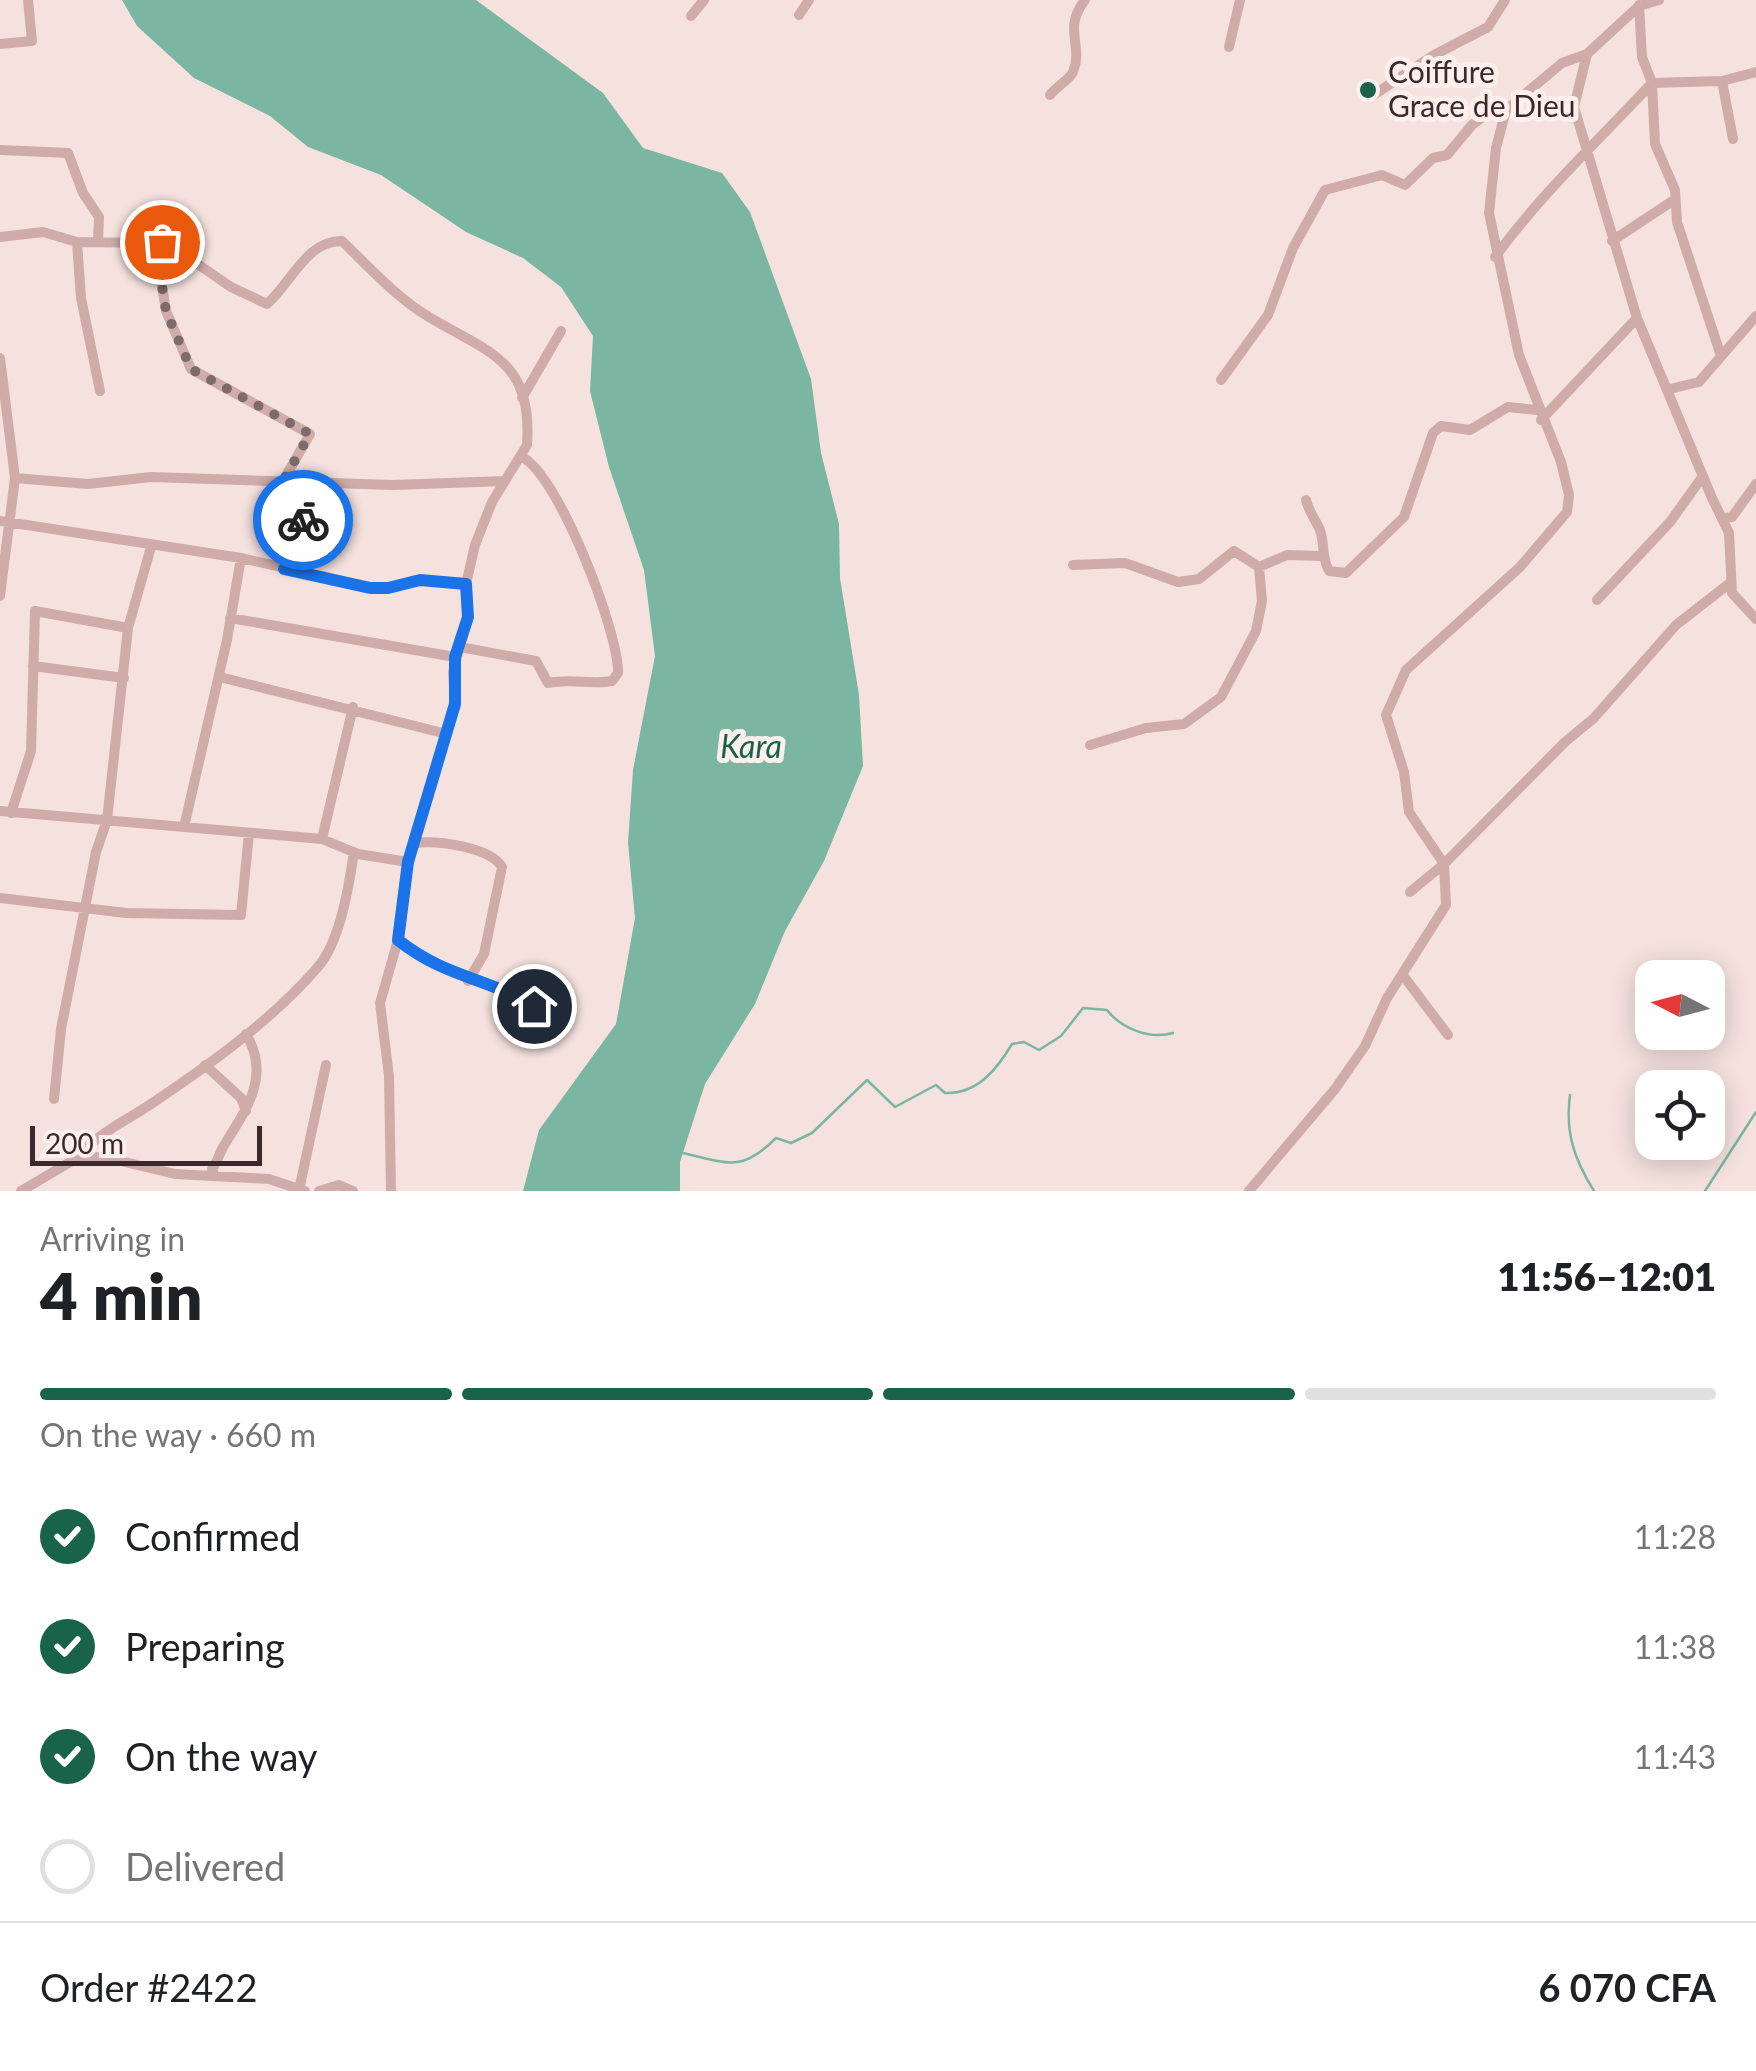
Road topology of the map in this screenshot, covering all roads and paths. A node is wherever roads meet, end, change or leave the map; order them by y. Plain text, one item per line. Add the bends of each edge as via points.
1 (28, 0) edge
2 (704, 0) edge
3 (808, 0) edge
4 (1084, 0) edge
5 (1240, 0) edge
6 (1504, 0) edge
7 (1659, 0) edge
8 (1639, 3) edge
9 (799, 15) dead end
10 (691, 16) dead end
11 (0, 44) edge
12 (1229, 47) dead end
13 (1587, 54) junction
14 (1756, 72) edge
15 (1722, 81) junction
16 (1652, 83) junction
17 (1374, 94) dead end
18 (1050, 95) dead end
19 (1506, 110) junction
20 (1733, 139) dead end
21 (0, 150) edge
22 (1586, 155) junction
23 (1674, 200) junction
24 (0, 236) edge
25 (98, 241) junction
26 (1612, 241) junction
27 (77, 242) junction
28 (155, 243) junction
29 (1495, 257) junction
30 (1756, 316) edge
31 (1637, 318) junction
32 (561, 331) dead end
33 (1721, 356) junction
34 (0, 358) edge
35 (1221, 380) dead end
36 (100, 390) dead end
37 (1670, 390) junction
38 (522, 398) junction
39 (1539, 415) junction
40 (522, 457) junction
41 (1703, 476) junction
42 (15, 478) junction
43 (283, 481) junction
44 (504, 481) junction
45 (307, 482) junction
46 (1756, 484) edge
47 (1306, 500) dead end
48 (1752, 501) edge
49 (1725, 518) junction
50 (6, 523) edge
51 (151, 547) junction
52 (1320, 556) junction
53 (241, 558) junction
54 (1073, 565) dead end
55 (1259, 567) junction
56 (284, 569) junction
57 (1730, 583) junction
58 (466, 584) junction
59 (0, 596) edge
60 (1597, 600) dead end
61 (230, 618) junction
62 (1756, 619) edge
63 (128, 628) junction
64 (458, 652) junction
65 (34, 666) junction
66 (220, 677) junction
67 (124, 678) junction
68 (353, 707) junction
69 (443, 734) junction
70 (1090, 745) dead end
71 (6, 812) edge
72 (107, 820) junction
73 (184, 828) junction
74 (249, 834) junction
75 (322, 839) junction
76 (415, 843) junction
77 (354, 852) junction
78 (408, 862) junction
79 (1444, 864) junction
80 (1410, 892) dead end
81 (0, 899) edge
82 (85, 908) junction
83 (398, 940) junction
84 (1402, 974) junction
85 (468, 981) junction
86 (534, 1006) dead end
87 (246, 1034) junction
88 (1448, 1035) dead end
89 (205, 1065) junction
90 (326, 1065) dead end
91 (54, 1099) dead end
92 (246, 1112) junction
93 (77, 1158) junction
94 (215, 1176) junction
95 (301, 1190) edge
96 (21, 1191) edge
97 (214, 1191) edge
98 (319, 1191) edge
99 (354, 1191) edge
100 (391, 1191) edge
101 (1249, 1191) edge

1 - 11 street via 32,41
2 - 10 street
3 - 9 street
4 - 18 street via 1074,13 1072,75
5 - 12 street
6 - 17 street via 1488,27
7 - 8 street
8 - 13 street
8 - 16 street via 1642,57
13 - 19 street via 1554,68
13 - 22 street via 1574,107
14 - 15 street
15 - 16 street
15 - 20 street
16 - 22 street
16 - 23 street via 1655,144
19 - 29 street via 1490,185
19 - 35 street via 1488,113 1405,185 1382,175 1326,190 1293,248 1268,315
21 - 25 street via 68,152 99,218
22 - 26 street
22 - 29 street via 1550,186
23 - 26 street
23 - 33 street
24 - 27 street via 42,232
25 - 27 street
25 - 28 street
26 - 31 street
27 - 36 street
28 - 38 street via 177,247 231,287 268,304 313,250 342,241 429,316 502,356
28 - 43 street via 166,311 191,369 310,434
29 - 39 street
30 - 33 street
31 - 37 street
31 - 39 street
32 - 38 street
33 - 37 street via 1699,382
34 - 42 street
37 - 41 street
38 - 40 street
39 - 52 street via 1508,407 1470,430 1441,426 1432,433 1414,498 1387,537 1346,573 1329,571
39 - 79 street via 1561,462 1567,512 1520,567 1406,670 1386,714 1409,812
40 - 44 street
40 - 64 street via 544,474 556,496 610,632 618,673 602,683 548,683 536,661
41 - 49 street
41 - 60 street
42 - 43 street via 88,484 151,477
42 - 50 street
43 - 45 street
44 - 45 street
44 - 58 street via 484,520
45 - 56 street via 299,554
46 - 48 street
47 - 52 street via 1320,531
48 - 49 street
49 - 57 street
50 - 51 street
50 - 59 street
51 - 53 street
51 - 63 street
52 - 55 street via 1287,556
53 - 56 street
53 - 61 street
54 - 55 street via 1125,563 1178,582 1199,579 1234,551
55 - 70 street via 1256,631 1221,697 1184,724
56 - 58 street via 370,588 420,580
57 - 62 street via 1741,608
57 - 79 street via 1676,624 1594,718
58 - 64 street via 468,617
61 - 64 street
61 - 66 street
63 - 65 street via 36,611
63 - 67 street
64 - 69 street via 455,704
65 - 67 street
65 - 71 street via 31,751
66 - 68 street
66 - 73 street
67 - 72 street
68 - 69 street
68 - 75 street
69 - 76 street
71 - 72 street
72 - 73 street
72 - 82 street
73 - 74 street
74 - 75 street
74 - 82 street via 241,915
75 - 77 street
76 - 78 street
76 - 85 street via 462,848 502,867 484,954
77 - 78 street
77 - 87 street via 345,908 320,967
78 - 83 street
79 - 80 street
79 - 84 street via 1446,906
81 - 82 street
82 - 91 street
83 - 85 street via 427,963
83 - 100 street via 380,1003
84 - 88 street
84 - 101 street via 1353,1067
85 - 86 street
87 - 89 street
87 - 92 street via 256,1081
89 - 92 street via 241,1098
89 - 93 street via 94,1138
90 - 95 street
92 - 94 street via 212,1169
93 - 94 street via 124,1159 175,1174
93 - 96 street
94 - 95 street
94 - 97 street
98 - 99 street via 339,1185

